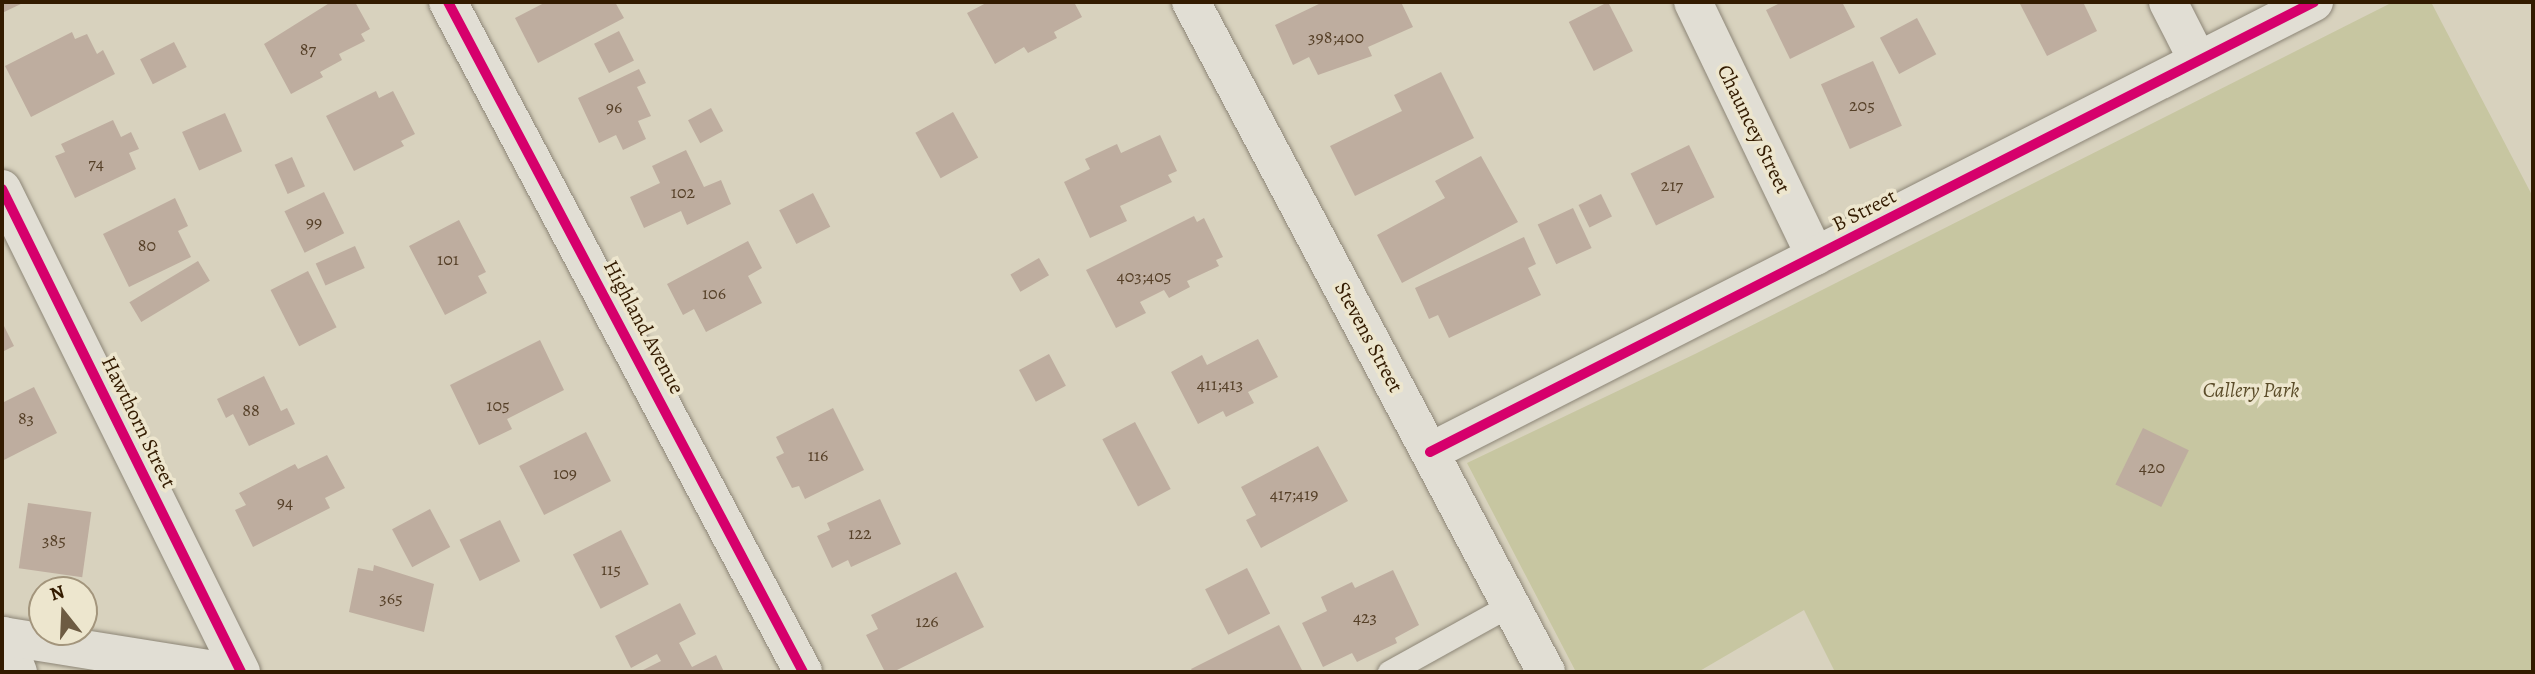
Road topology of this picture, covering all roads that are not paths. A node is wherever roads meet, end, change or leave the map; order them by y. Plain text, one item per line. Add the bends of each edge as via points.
1 (448, 2) edge
2 (1191, 2) edge
3 (1693, 2) edge
4 (2168, 2) edge
5 (2314, 2) edge
6 (2199, 61) junction
7 (2, 189) edge
8 (1815, 256) junction
9 (1430, 452) junction
10 (1510, 605) junction
11 (3, 636) edge
12 (18, 672) edge
13 (227, 672) edge
14 (241, 672) edge
15 (803, 672) edge
16 (1389, 672) edge
17 (1546, 672) edge

1 - 15 street, Highland Avenue
2 - 9 street, Stevens Street
3 - 8 street, Chauncey Street
4 - 6 street
5 - 6 street, B Street
6 - 8 street, B Street
7 - 14 street, Hawthorn Street
8 - 9 street, B Street
9 - 10 street, Stevens Street
10 - 16 lane
10 - 17 street, Stevens Street
11 - 12 street
11 - 13 street

